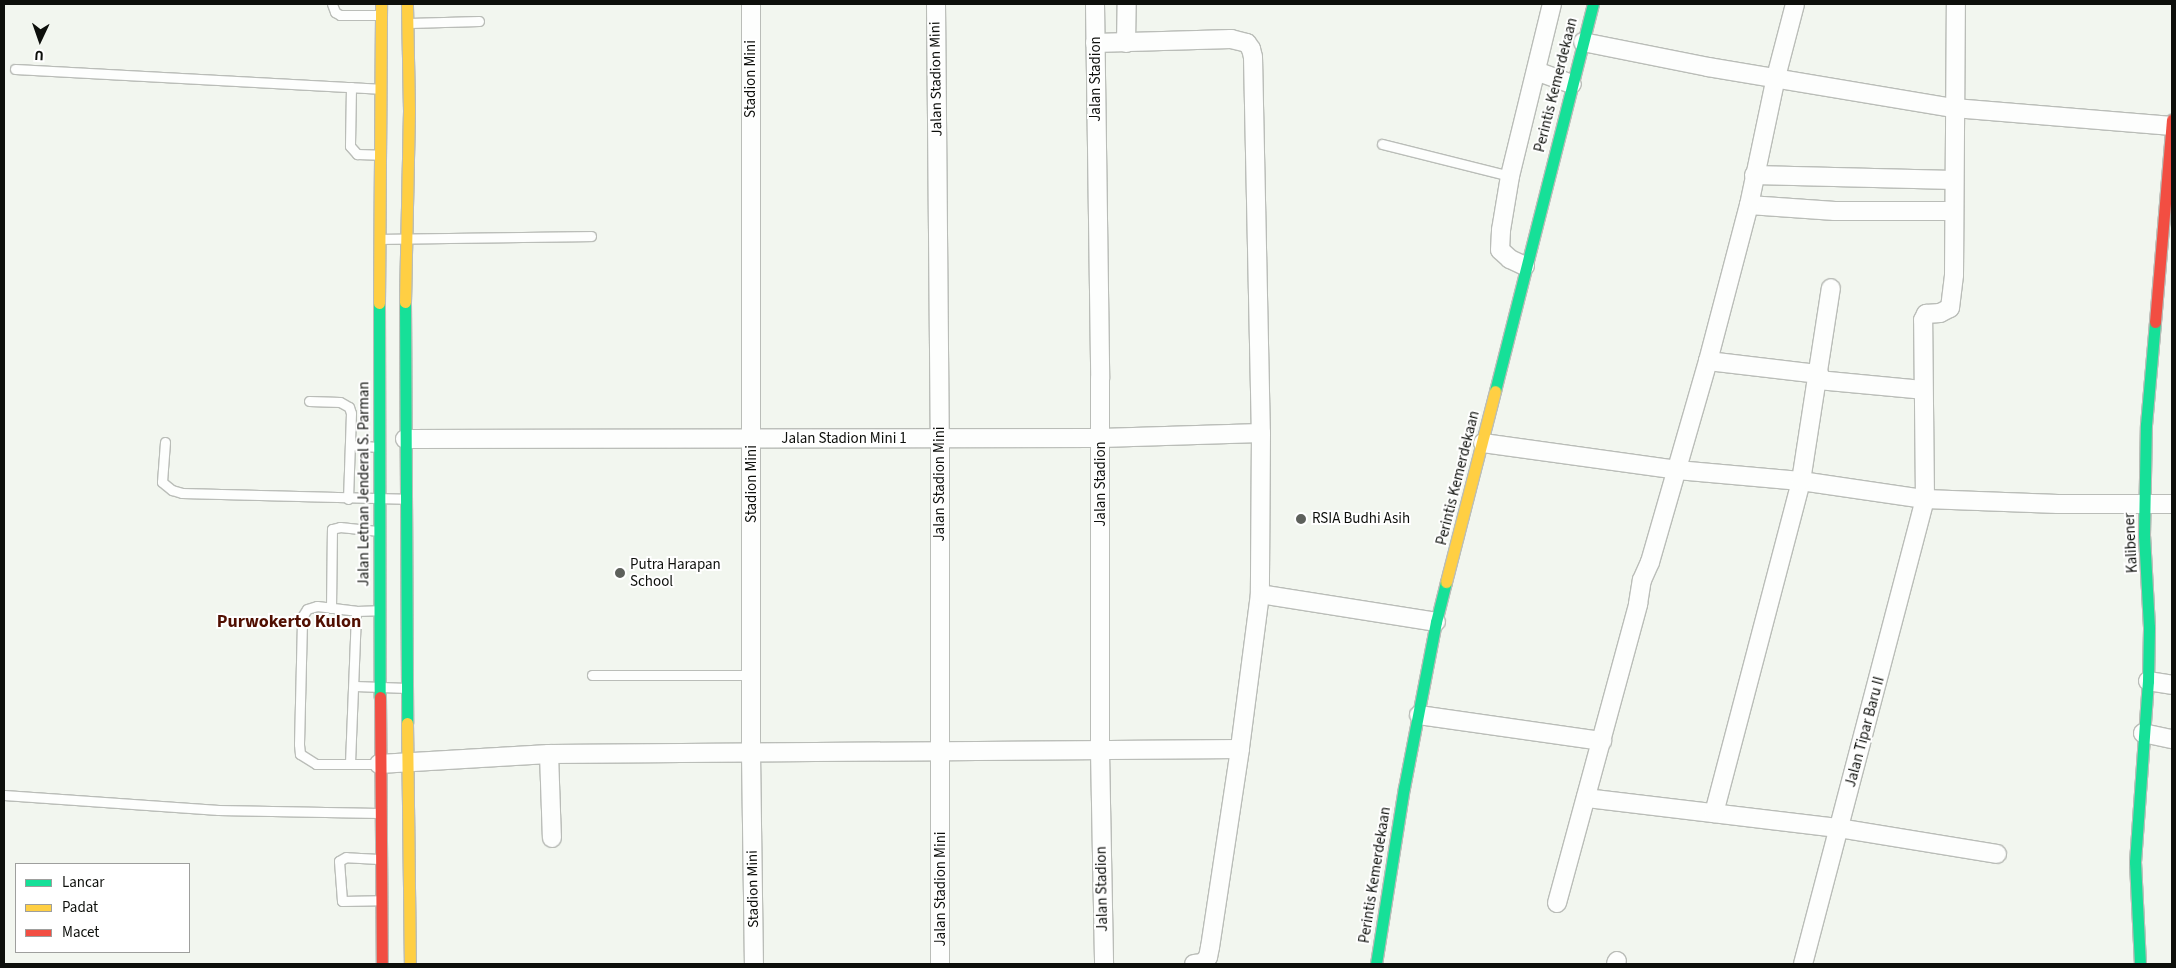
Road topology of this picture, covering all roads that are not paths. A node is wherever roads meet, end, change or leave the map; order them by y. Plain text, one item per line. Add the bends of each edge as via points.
1 (332, 4) edge
2 (407, 4) edge
3 (751, 4) edge
4 (936, 4) edge
5 (1095, 4) edge
6 (1127, 4) edge
7 (1552, 4) edge
8 (1593, 4) edge
9 (1795, 4) edge
10 (1956, 4) edge
11 (381, 9) edge
12 (478, 21) dead end
13 (408, 23) junction
14 (1583, 42) junction
15 (1095, 43) junction
16 (1126, 43) junction
17 (15, 69) dead end
18 (1536, 71) junction
19 (1776, 77) junction
20 (1572, 84) junction
21 (351, 87) junction
22 (380, 89) junction
23 (1954, 108) junction
24 (2172, 123) edge
25 (1382, 144) dead end
26 (380, 155) junction
27 (1754, 175) junction
28 (1510, 176) junction
29 (1954, 180) junction
30 (1749, 205) junction
31 (1954, 212) junction
32 (591, 236) dead end
33 (380, 239) junction
34 (405, 240) junction
35 (1525, 266) junction
36 (1831, 288) dead end
37 (1708, 361) junction
38 (1818, 377) junction
39 (1923, 390) junction
40 (309, 401) dead end
41 (1261, 433) junction
42 (940, 438) junction
43 (1101, 438) junction
44 (405, 439) junction
45 (752, 439) junction
46 (165, 442) dead end
47 (1483, 443) junction
48 (350, 445) junction
49 (378, 447) junction
50 (1676, 470) junction
51 (1801, 481) junction
52 (1925, 498) junction
53 (348, 499) junction
54 (405, 499) junction
55 (379, 500) junction
56 (2144, 502) junction
57 (2172, 504) edge
58 (379, 531) junction
59 (1260, 594) junction
60 (331, 608) junction
61 (379, 610) junction
62 (356, 611) junction
63 (1436, 622) junction
64 (592, 675) dead end
65 (751, 675) junction
66 (2148, 681) junction
67 (2172, 685) edge
68 (355, 686) junction
69 (380, 687) junction
70 (408, 688) junction
71 (1418, 715) junction
72 (2143, 732) junction
73 (2172, 739) edge
74 (1602, 741) junction
75 (1240, 749) junction
76 (1100, 751) junction
77 (940, 752) junction
78 (751, 753) junction
79 (548, 754) junction
80 (350, 764) junction
81 (379, 764) junction
82 (408, 764) junction
83 (4, 795) edge
84 (1586, 798) junction
85 (382, 813) junction
86 (1714, 813) junction
87 (1839, 828) junction
88 (552, 838) dead end
89 (1997, 854) dead end
90 (380, 860) junction
91 (382, 900) junction
92 (1557, 903) dead end
93 (382, 964) edge
94 (410, 964) edge
95 (754, 964) edge
96 (940, 964) edge
97 (1104, 964) edge
98 (1194, 964) edge
99 (1376, 964) edge
100 (1803, 964) edge
101 (2140, 964) edge

1 - 11 lane via 340,15
2 - 13 street
3 - 45 street, Stadion Mini
4 - 42 street, Jalan Stadion Mini
5 - 15 street, Jalan Stadion
6 - 16 street, Jalan Stadion
7 - 18 street
8 - 14 street, Perintis Kemerdekaan
9 - 19 street
10 - 23 street
11 - 22 street, Jalan Letnan Jenderal S. Parman
12 - 13 lane
13 - 34 street
14 - 19 street
14 - 20 street, Perintis Kemerdekaan
15 - 16 street
15 - 43 street, Jalan Stadion
16 - 41 street via 1231,39 1247,43 1252,48
17 - 21 lane
18 - 20 street
18 - 28 street
19 - 23 street
19 - 27 street
20 - 35 street, Perintis Kemerdekaan
21 - 22 lane
21 - 26 lane via 352,152
22 - 26 street, Jalan Letnan Jenderal S. Parman
23 - 24 street
23 - 29 street
24 - 56 street, Kalibener via 2146,425
25 - 28 lane
26 - 33 street, Jalan Letnan Jenderal S. Parman
27 - 29 street
27 - 30 street
28 - 35 street via 1500,250
29 - 31 street
30 - 31 street via 1835,211
30 - 37 street
31 - 39 street, Jalan Tipar Baru II via 1952,303 1947,311 1924,315
32 - 34 lane
33 - 34 lane
33 - 49 street, Jalan Letnan Jenderal S. Parman
34 - 44 street
35 - 47 street, Perintis Kemerdekaan
36 - 38 street
37 - 38 street
37 - 50 street
38 - 39 street
38 - 51 street
39 - 52 street, Jalan Tipar Baru II
40 - 48 lane via 340,402 349,406 352,413
41 - 43 street, Jalan Stadion Mini 1
41 - 59 street
42 - 43 street, Jalan Stadion Mini 1
42 - 45 street, Jalan Stadion Mini 1
42 - 77 street, Jalan Stadion Mini
43 - 76 street, Jalan Stadion
44 - 45 street, Jalan Stadion Mini 1
44 - 54 street
45 - 65 street, Stadion Mini
46 - 53 lane via 162,482 172,490
47 - 50 street
47 - 63 street, Perintis Kemerdekaan
48 - 49 lane
48 - 53 lane
49 - 55 street, Jalan Letnan Jenderal S. Parman
50 - 51 street
50 - 74 street via 1642,580
51 - 52 street
51 - 86 street
52 - 56 street via 2058,504
52 - 87 street, Jalan Tipar Baru II
53 - 55 lane
54 - 55 lane
54 - 70 street
55 - 58 street, Jalan Letnan Jenderal S. Parman
56 - 57 street
56 - 66 street, Kalibener via 2150,616
58 - 60 lane via 332,529
58 - 61 street, Jalan Letnan Jenderal S. Parman
59 - 63 street
59 - 75 street
60 - 62 lane
60 - 80 lane via 311,607 302,617 300,754 316,764
61 - 62 lane
61 - 69 street, Jalan Letnan Jenderal S. Parman
62 - 68 lane
63 - 71 street, Perintis Kemerdekaan
64 - 65 lane
65 - 78 street, Stadion Mini
66 - 67 street
66 - 72 street, Kalibener
68 - 69 lane
68 - 80 lane
69 - 70 lane
69 - 81 street, Jalan Letnan Jenderal S. Parman
70 - 82 street
71 - 74 street
71 - 99 street, Perintis Kemerdekaan
72 - 73 street
72 - 101 street, Kalibener via 2134,862
74 - 84 street
75 - 76 street
75 - 98 street via 1208,957 1203,963
76 - 77 street
76 - 97 street, Jalan Stadion
77 - 78 street
77 - 96 street, Jalan Stadion Mini
78 - 79 street
78 - 95 street, Stadion Mini
79 - 82 street
79 - 88 street
80 - 81 lane
81 - 82 street
81 - 85 street, Jalan Letnan Jenderal S. Parman
82 - 94 street
83 - 85 lane via 218,810
84 - 86 street
84 - 92 street
85 - 90 street, Jalan Letnan Jenderal S. Parman
86 - 87 street
87 - 89 street
87 - 100 street, Jalan Tipar Baru II
90 - 91 street, Jalan Letnan Jenderal S. Parman
90 - 91 lane via 346,857 338,861 342,901
91 - 93 street, Jalan Letnan Jenderal S. Parman

